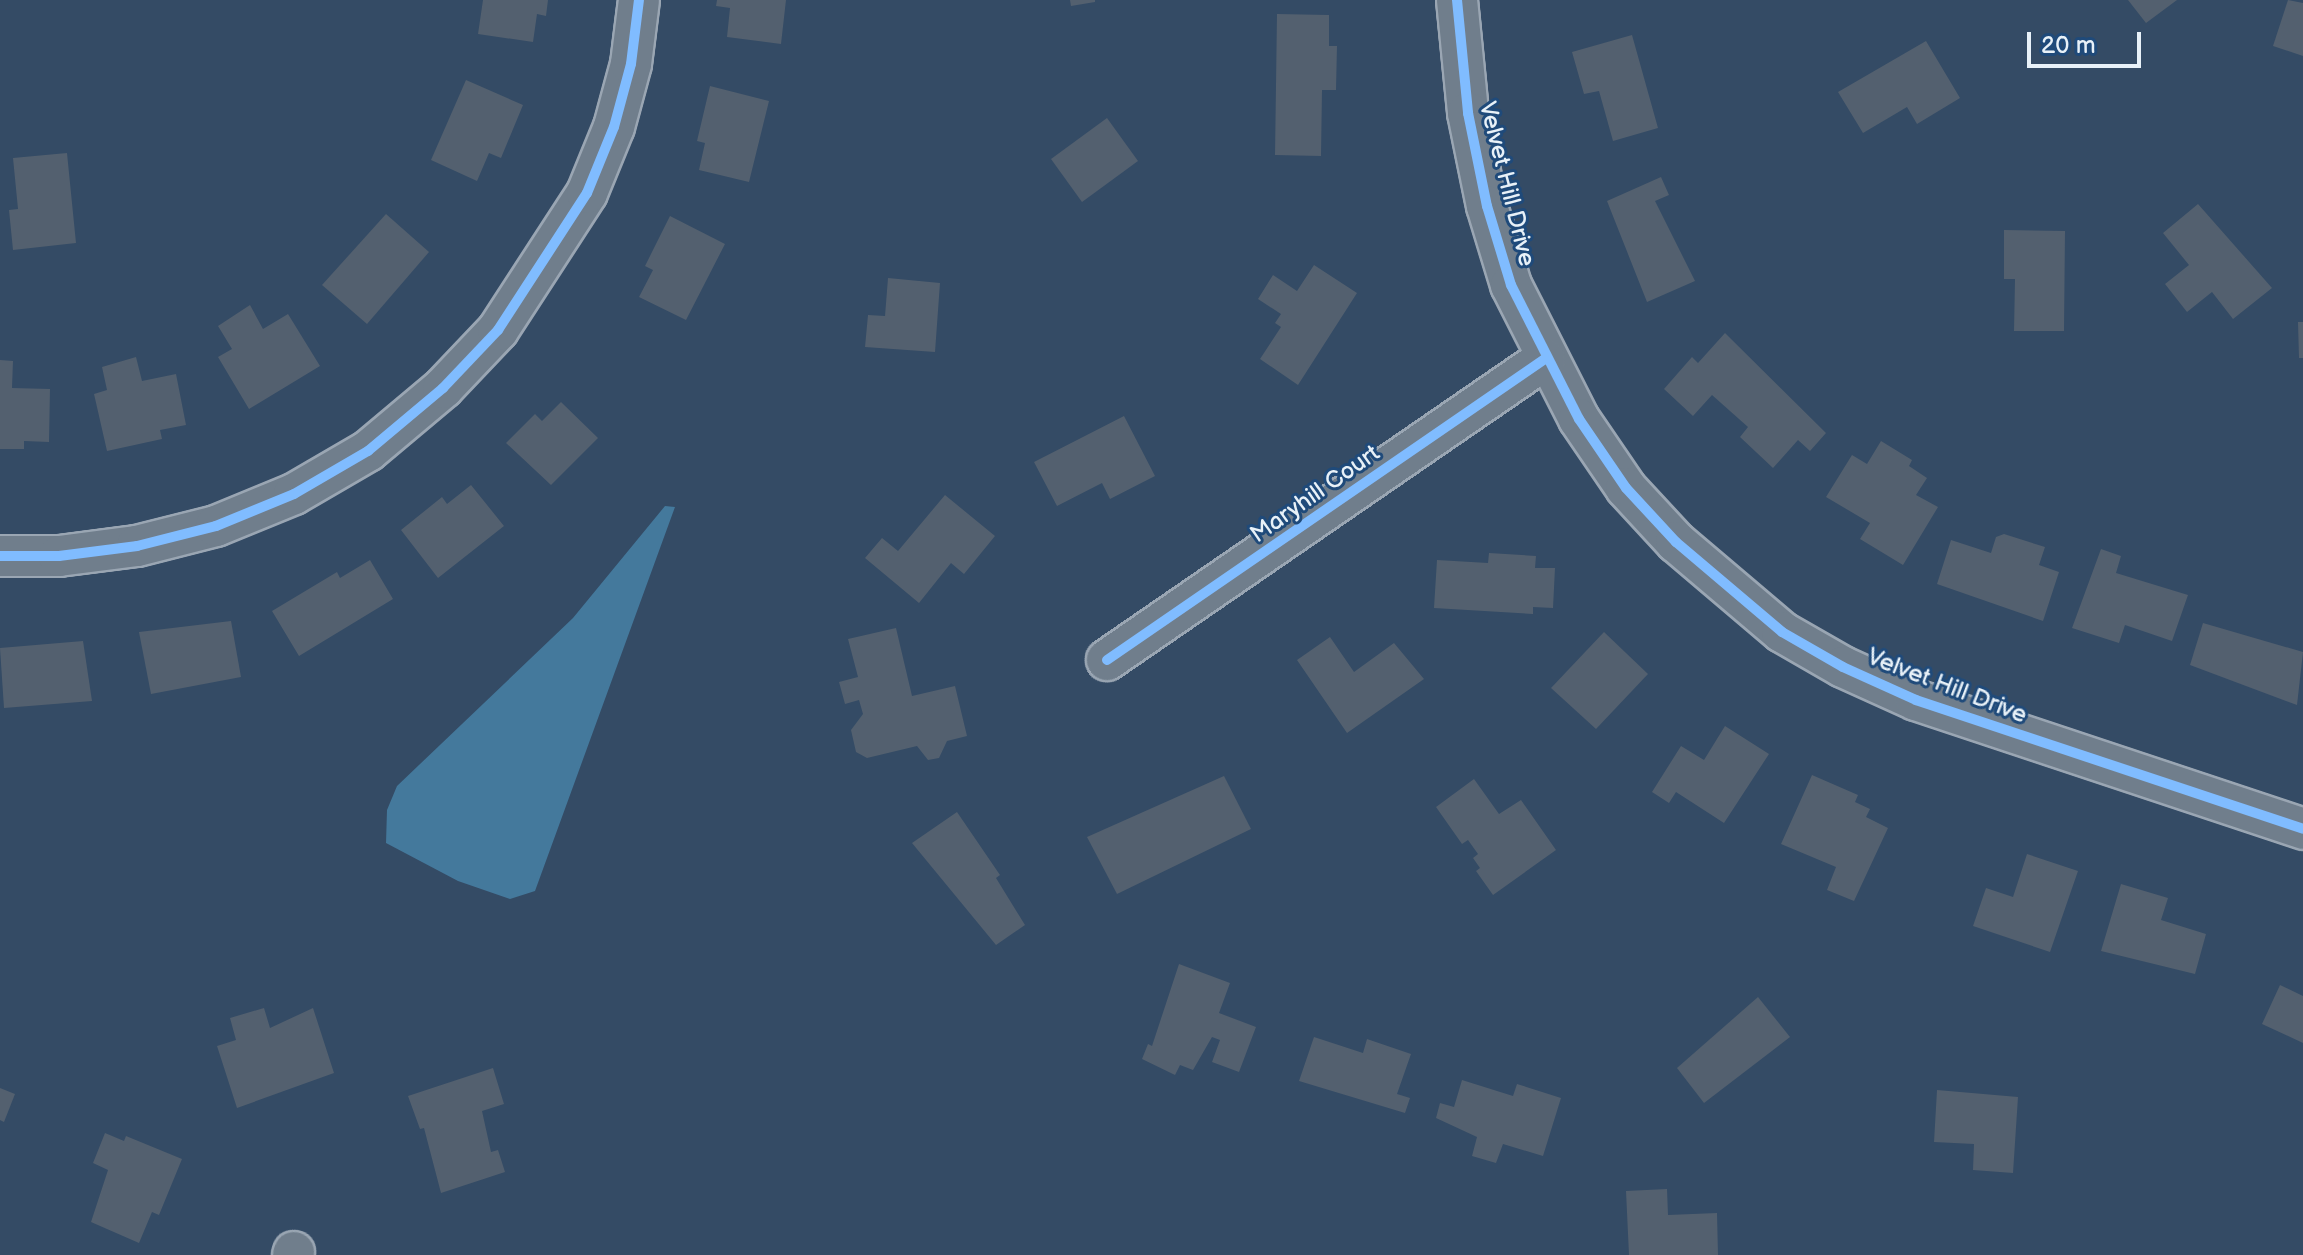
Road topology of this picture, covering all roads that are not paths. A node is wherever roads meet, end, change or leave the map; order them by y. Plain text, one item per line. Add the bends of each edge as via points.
1 (639, 0) edge
2 (1457, 0) edge
3 (1545, 359) junction
4 (0, 556) edge
5 (1107, 660) dead end
6 (2303, 829) edge

1 - 4 street via 631,64 614,127 587,193 498,330 443,388 368,451 294,494 216,526 121,548
2 - 3 street, Velvet Hill Drive via 1459,54 1487,206 1511,285
3 - 5 street, Maryhill Court
3 - 6 street, Velvet Hill Drive via 1626,488 1724,587 1782,632 1916,700

